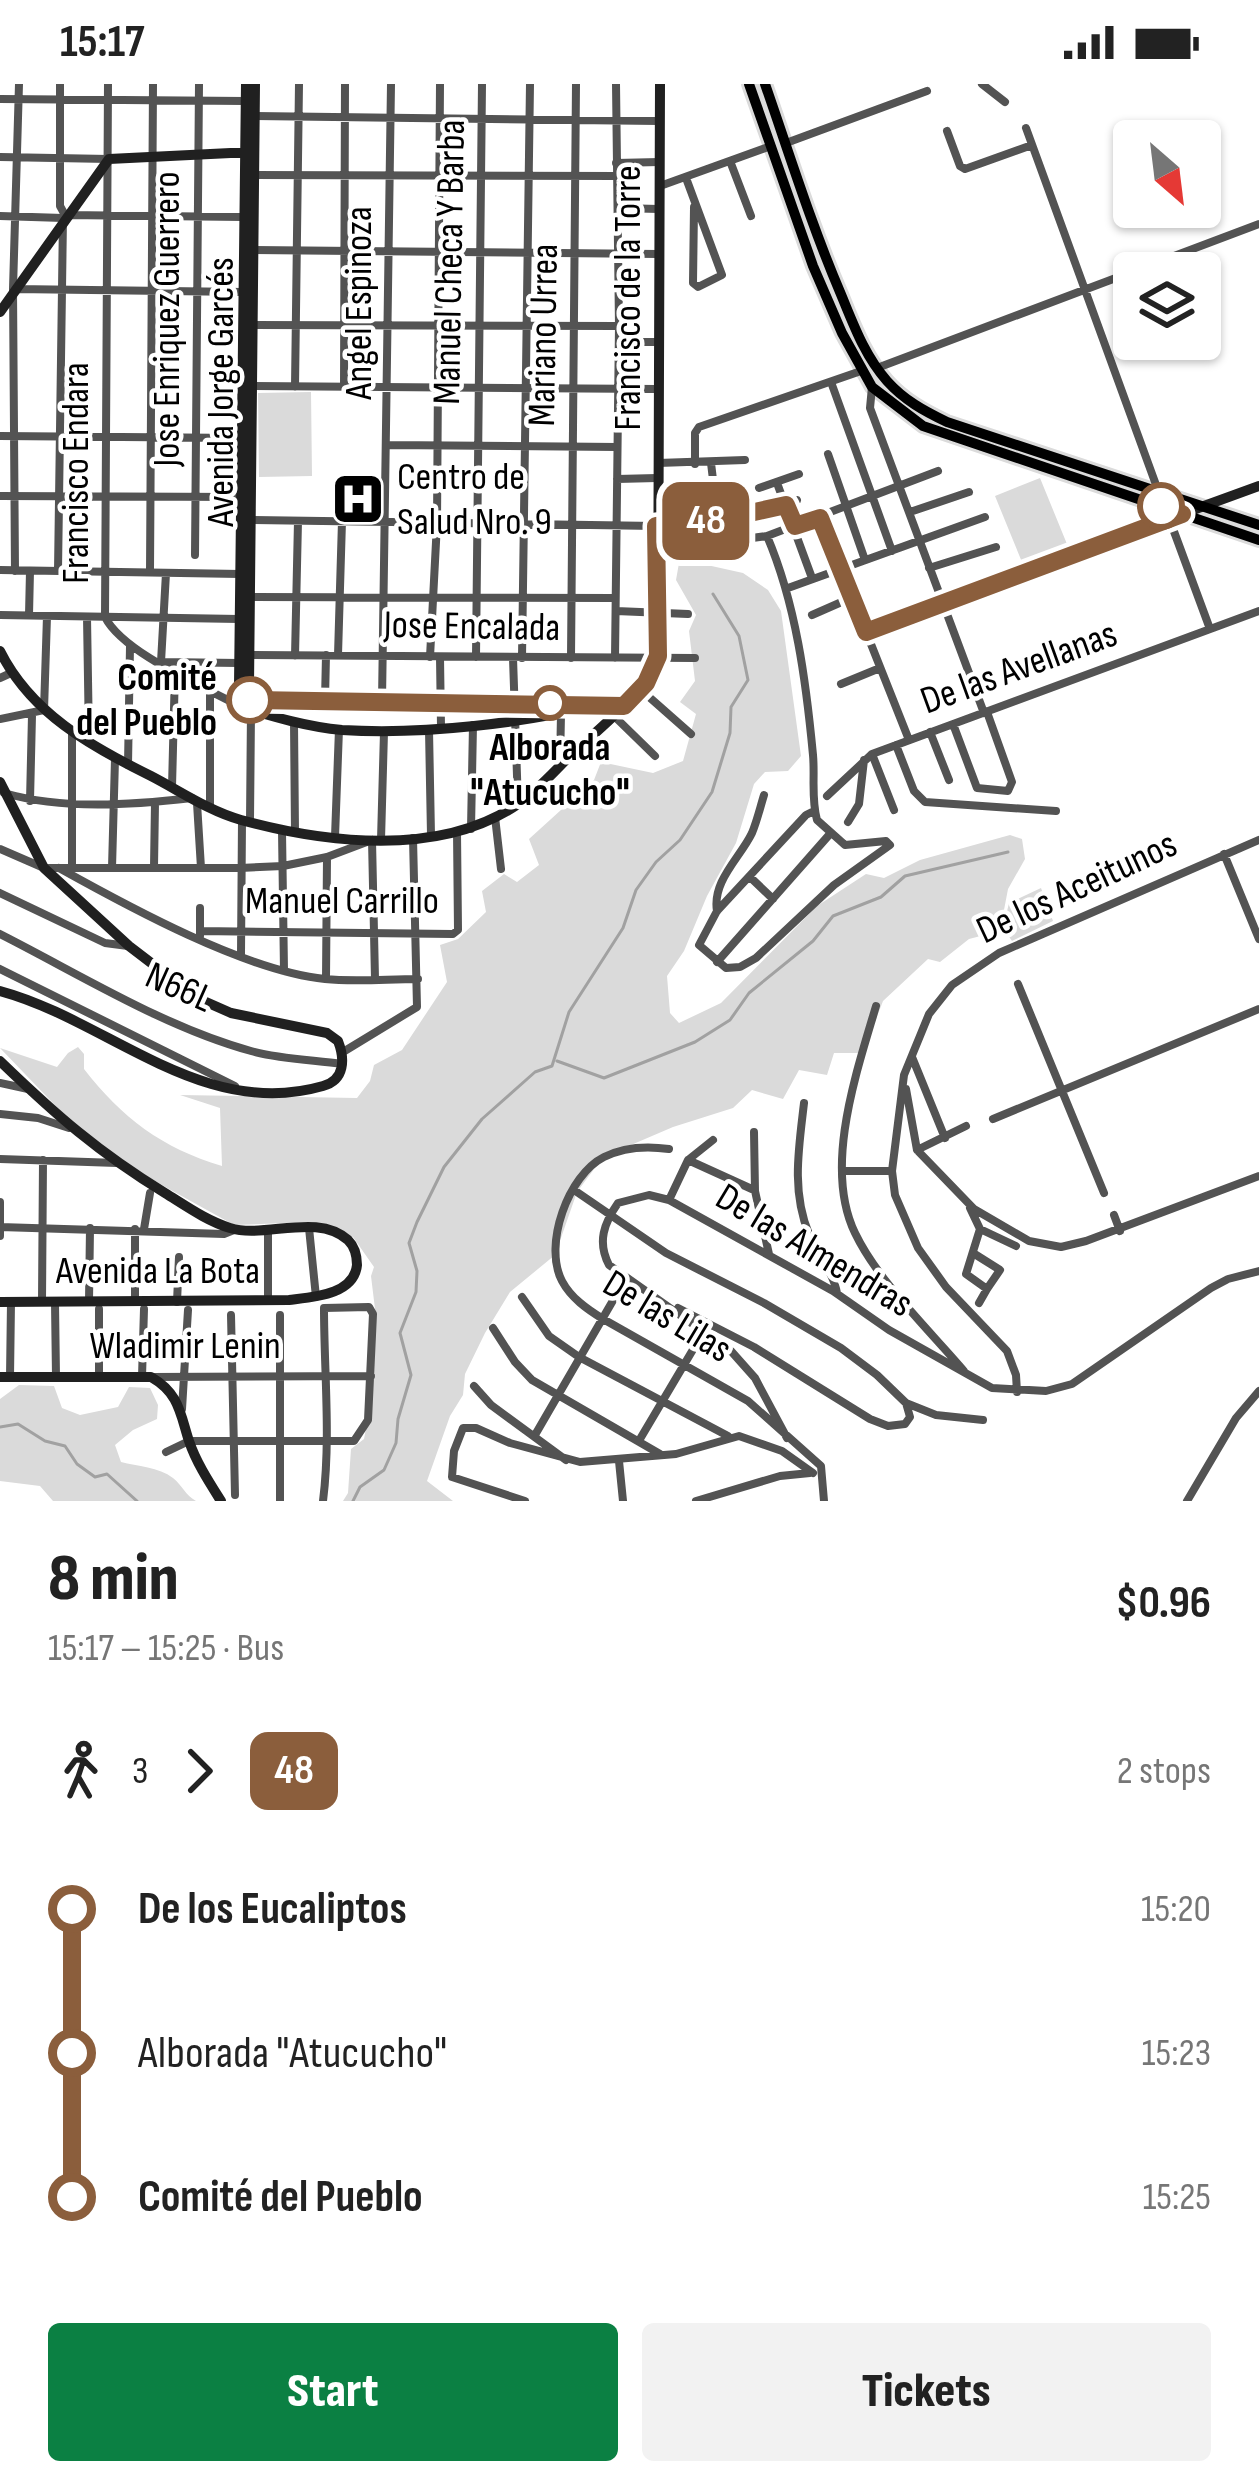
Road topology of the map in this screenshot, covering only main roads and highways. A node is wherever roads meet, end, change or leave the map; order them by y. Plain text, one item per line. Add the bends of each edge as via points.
1 (749, 84) edge
2 (765, 84) edge
3 (1259, 525) edge
4 (1259, 540) edge

1 - 4 main road via 813,266 872,387 923,426
2 - 3 main road via 864,348 922,411

